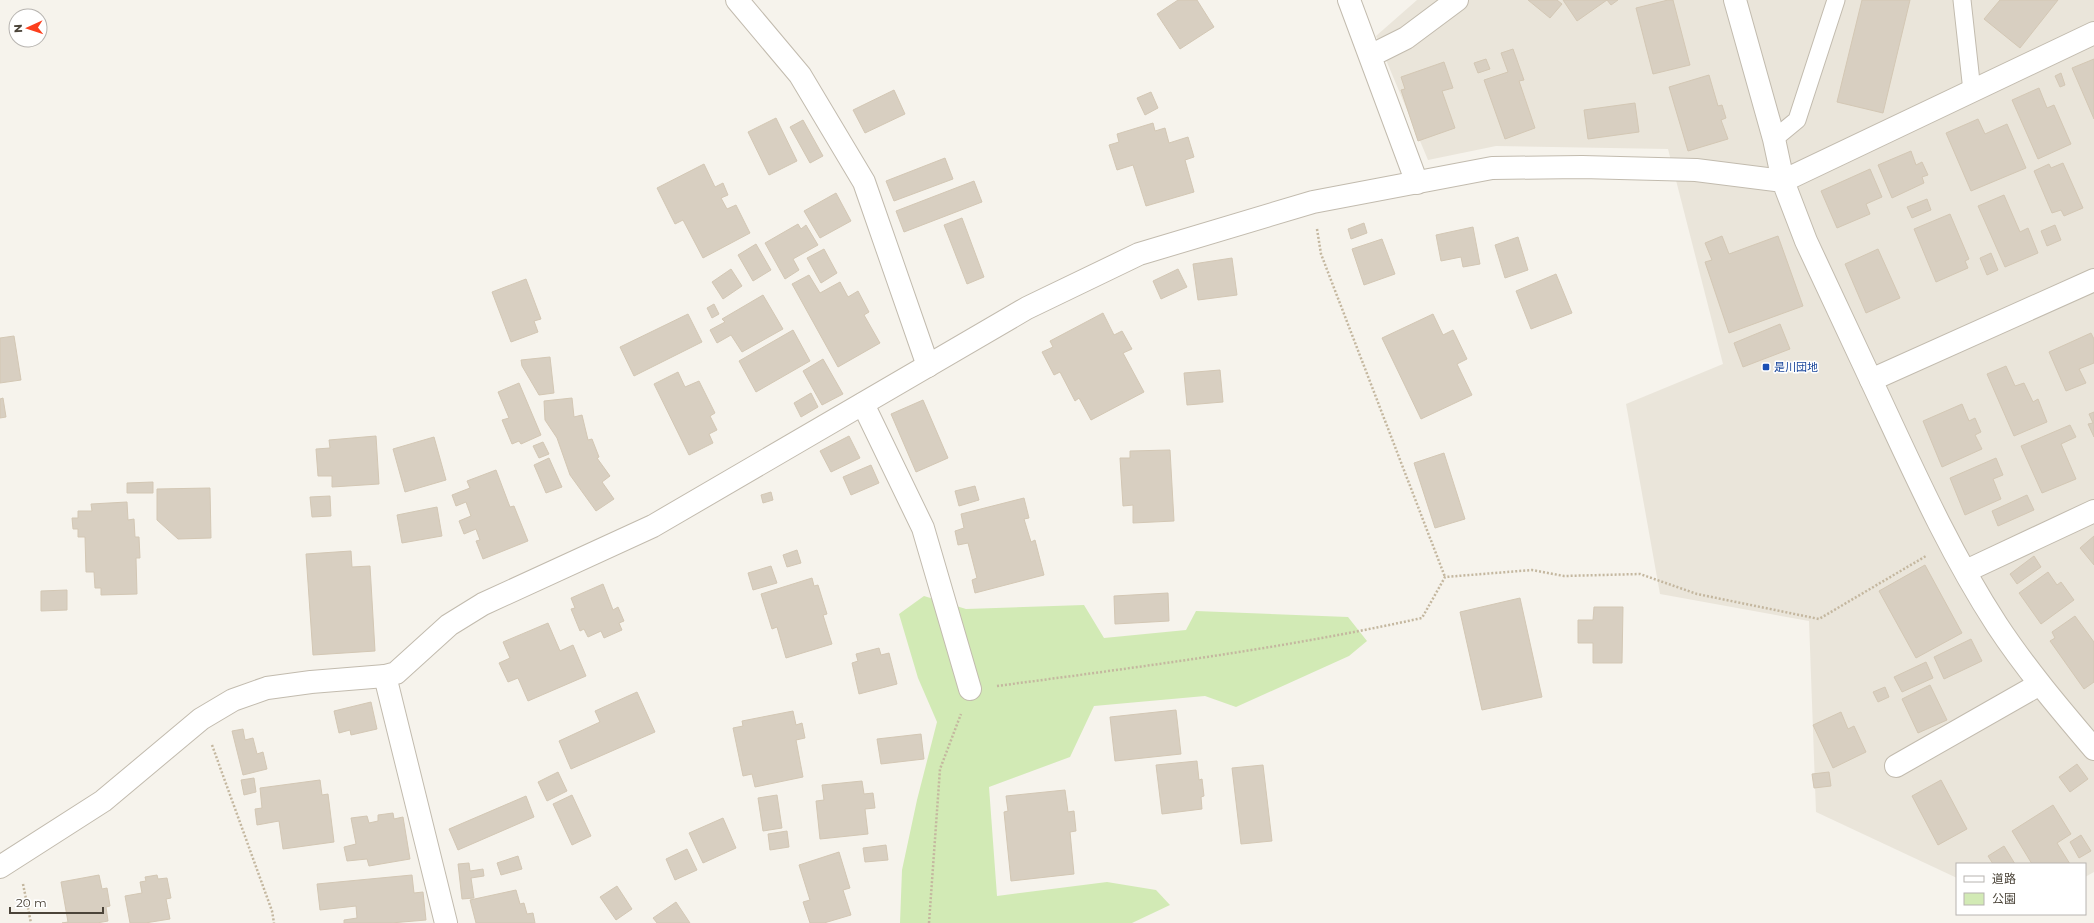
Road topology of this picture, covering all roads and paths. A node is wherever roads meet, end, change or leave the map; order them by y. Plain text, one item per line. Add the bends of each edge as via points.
1 (737, 0) edge
2 (1349, 0) edge
3 (1457, 0) edge
4 (1735, 0) edge
5 (1836, 0) edge
6 (1962, 0) edge
7 (2094, 33) edge
8 (1370, 56) junction
9 (1972, 91) junction
10 (1774, 139) junction
11 (1783, 181) junction
12 (1417, 183) junction
13 (1313, 202) junction
14 (2094, 280) edge
15 (928, 366) junction
16 (1871, 380) junction
17 (863, 404) junction
18 (2094, 511) edge
19 (1949, 542) junction
20 (1966, 571) junction
21 (1445, 577) junction
22 (385, 676) junction
23 (2040, 684) junction
24 (970, 689) junction
25 (201, 719) junction
26 (2094, 749) edge
27 (1896, 766) dead end
28 (8, 862) edge
29 (31, 923) edge
30 (274, 923) edge
31 (446, 923) edge
32 (929, 923) edge

1 - 15 street via 800,75 864,182
2 - 8 street
3 - 8 street via 1406,38
4 - 10 street
5 - 10 lane via 1797,120
6 - 9 lane
7 - 9 street
8 - 12 street
9 - 11 street
10 - 11 street
11 - 12 street via 1696,170 1582,167 1492,168
11 - 16 street via 1806,241
12 - 13 street
13 - 15 street via 1139,254 1027,308
13 - 21 path via 1321,254
14 - 16 street
15 - 17 street
16 - 19 street
17 - 22 street via 653,526 483,604 449,624 396,673
17 - 24 street via 923,528
18 - 20 street
19 - 20 street
19 - 21 path via 1819,619 1698,594 1640,574 1564,576 1532,570
20 - 23 street via 1997,625
21 - 24 path via 1422,618 1350,634 1220,656
22 - 25 street via 266,688 233,700
22 - 31 street
23 - 26 street
23 - 27 street
24 - 32 path via 940,769
25 - 28 street via 103,801
25 - 30 path via 249,844
28 - 29 path

